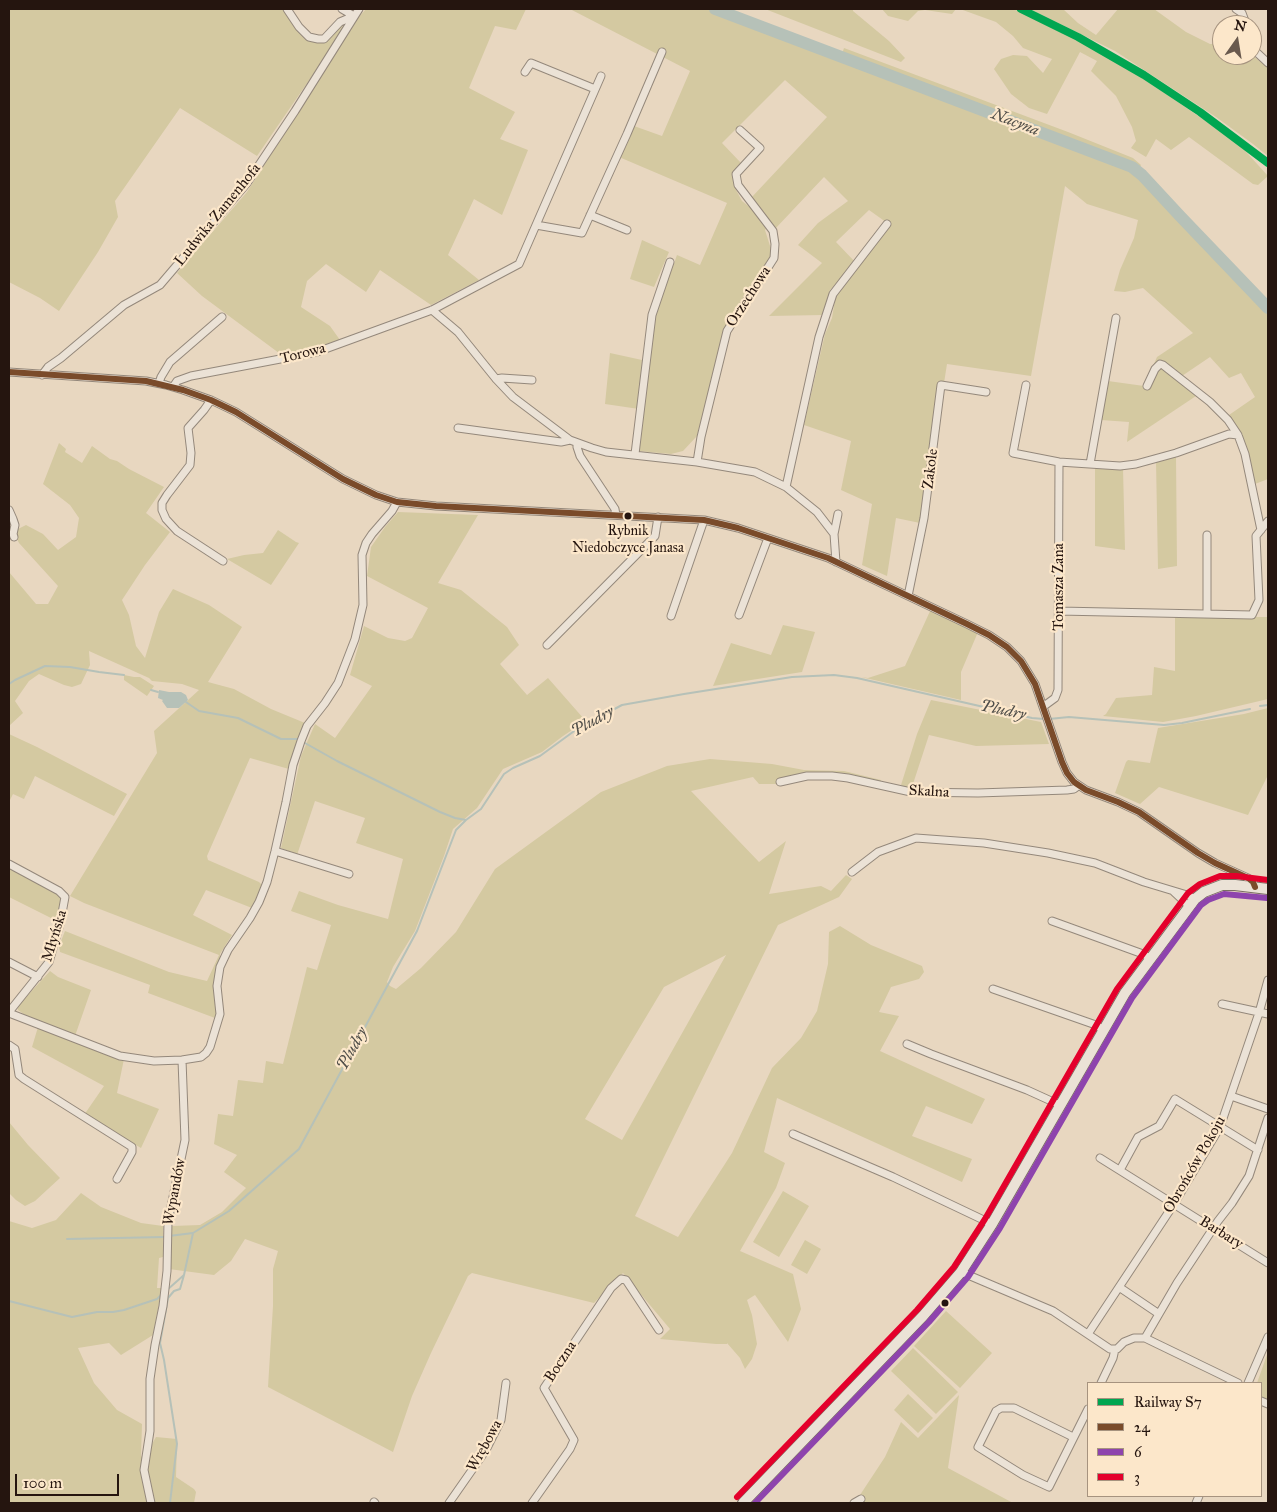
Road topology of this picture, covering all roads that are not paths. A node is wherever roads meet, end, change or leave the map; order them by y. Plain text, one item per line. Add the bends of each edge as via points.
1 (287, 9) edge
2 (342, 9) edge
3 (359, 9) edge
4 (354, 16) junction
5 (662, 52) dead end
6 (524, 72) dead end
7 (601, 76) dead end
8 (595, 89) junction
9 (740, 130) dead end
10 (590, 215) junction
11 (887, 224) dead end
12 (536, 225) junction
13 (627, 230) dead end
14 (670, 262) dead end
15 (432, 310) junction
16 (222, 317) dead end
17 (1116, 318) dead end
18 (9, 372) edge
19 (42, 375) junction
20 (496, 379) junction
21 (532, 380) dead end
22 (159, 383) junction
23 (1026, 385) dead end
24 (173, 386) junction
25 (1147, 386) dead end
26 (986, 392) dead end
27 (210, 400) junction
28 (458, 428) dead end
29 (1238, 436) junction
30 (570, 440) junction
31 (577, 443) junction
32 (635, 454) junction
33 (697, 462) junction
34 (1059, 462) junction
35 (1090, 464) junction
36 (786, 487) junction
37 (397, 502) junction
38 (9, 510) edge
39 (838, 514) dead end
40 (616, 516) junction
41 (658, 517) junction
42 (704, 520) junction
43 (1268, 522) edge
44 (1261, 530) junction
45 (834, 534) junction
46 (1207, 535) dead end
47 (14, 538) dead end
48 (768, 538) junction
49 (224, 561) dead end
50 (836, 562) junction
51 (908, 596) junction
52 (1059, 611) junction
53 (1207, 614) junction
54 (740, 615) dead end
55 (671, 616) dead end
56 (546, 645) dead end
57 (1045, 709) junction
58 (780, 782) dead end
59 (1078, 786) junction
60 (275, 851) junction
61 (9, 864) edge
62 (852, 872) dead end
63 (349, 874) dead end
64 (1254, 887) junction
65 (1268, 889) edge
66 (1192, 903) junction
67 (1052, 921) dead end
68 (1150, 958) junction
69 (9, 962) edge
70 (38, 977) junction
71 (1268, 980) edge
72 (993, 989) dead end
73 (1222, 1004) dead end
74 (9, 1012) edge
75 (1259, 1013) junction
76 (1268, 1014) edge
77 (1103, 1029) junction
78 (908, 1044) dead end
79 (9, 1045) edge
80 (182, 1060) junction
81 (1231, 1096) junction
82 (1060, 1105) junction
83 (1268, 1108) edge
84 (1268, 1118) edge
85 (1220, 1127) junction
86 (793, 1134) dead end
87 (1258, 1150) junction
88 (1100, 1158) dead end
89 (1120, 1170) junction
90 (117, 1179) dead end
91 (1174, 1204) junction
92 (992, 1224) junction
93 (1213, 1228) junction
94 (1268, 1263) edge
95 (961, 1272) junction
96 (1119, 1288) junction
97 (1159, 1314) junction
98 (659, 1330) dead end
99 (1088, 1334) junction
100 (1268, 1337) edge
101 (1145, 1338) junction
102 (1115, 1349) junction
103 (1101, 1382) edge
104 (1236, 1382) edge
105 (1248, 1382) edge
106 (506, 1383) dead end
107 (1087, 1414) edge
108 (1073, 1438) junction
109 (861, 1499) dead end
110 (151, 1503) edge
111 (449, 1503) edge
112 (532, 1503) edge
113 (743, 1503) edge
114 (854, 1503) edge

1 - 4 street, Ludwika Zamenhofa via 309,37 318,39 324,39 340,22
2 - 4 street
3 - 4 street, Ludwika Zamenhofa
4 - 19 street, Ludwika Zamenhofa via 247,183 160,285 124,305
5 - 10 street
6 - 8 street via 531,63
7 - 8 street
8 - 12 street
9 - 33 street, Orzechowa via 760,148 736,174 738,185 773,231 774,258 726,331
10 - 12 street via 582,233
10 - 13 street
11 - 36 street via 833,294 819,337
12 - 15 street via 519,264
14 - 32 street via 652,315
15 - 20 street via 458,332
15 - 24 street, Torowa via 317,352 191,376
16 - 22 street via 170,362
17 - 35 street
18 - 19 street
19 - 22 street
20 - 21 street
20 - 30 street via 513,397
22 - 24 street
23 - 34 street via 1013,453
24 - 27 street
25 - 29 street via 1160,364 1210,402
26 - 51 street, Zakole via 940,386 924,518
27 - 37 street via 242,416 343,480
27 - 49 street via 188,428 190,464 167,495 162,510 177,531
28 - 30 street via 561,442
29 - 35 street via 1229,434 1136,464
29 - 44 street via 1245,454
30 - 31 street
31 - 32 street via 598,450
31 - 40 street via 580,456 615,509
32 - 33 street
33 - 36 street via 755,472
34 - 35 street
34 - 52 street, Tomasza Zana
36 - 45 street via 817,512
37 - 40 street
37 - 60 street via 366,543 362,555 363,605 355,639 338,683 307,726 301,741
38 - 47 street via 15,525
39 - 45 street
40 - 41 street
41 - 42 street
41 - 56 street via 655,536
42 - 48 street
42 - 55 street
43 - 44 street
44 - 53 street via 1256,536 1259,600 1252,615
45 - 50 street
46 - 53 street
48 - 50 street
48 - 54 street
50 - 51 street
51 - 57 street via 1007,647 1028,671
52 - 53 street
52 - 57 street, Tomasza Zana via 1058,690
57 - 59 street via 1067,773
58 - 59 street, Skalna via 807,776 832,776 912,792 978,793 1067,790
59 - 64 street via 1136,810 1198,853 1248,878
60 - 63 street
60 - 80 street via 259,902 220,967 217,986 220,1014 208,1050 201,1057
61 - 70 street, Młyńska via 65,897 49,962
62 - 66 street via 878,852 916,838 984,844 1095,863 1187,895
64 - 65 street
64 - 66 street via 1217,886
66 - 68 street
67 - 68 street
68 - 77 street
69 - 70 street, Młyńska
70 - 74 street, Młyńska
71 - 75 street, Obrońców Pokoju
72 - 77 street
73 - 75 street
74 - 80 street via 120,1056 154,1061
75 - 76 street
75 - 81 street, Obrońców Pokoju
77 - 82 street
78 - 82 street
79 - 90 street via 15,1049 24,1080 132,1148
80 - 110 street, Wypandów via 185,1140 168,1221 163,1306 150,1379 150,1431 144,1470
81 - 83 street
81 - 85 street, Obrońców Pokoju
82 - 92 street
84 - 87 street
85 - 87 street
85 - 89 street via 1175,1099 1159,1126 1138,1137
85 - 91 street, Obrońców Pokoju
86 - 92 street
87 - 93 street via 1249,1176
88 - 89 street, Barbary
89 - 91 street, Barbary
91 - 93 street, Barbary
91 - 96 street, Obrońców Pokoju
92 - 95 street
93 - 94 street, Barbary
93 - 97 street
95 - 99 street via 1046,1307
95 - 113 street via 923,1316
96 - 97 street
96 - 99 street, Obrońców Pokoju
97 - 101 street
98 - 112 street, Boczna via 626,1280 621,1279 611,1288 544,1388 574,1440
99 - 102 street
100 - 105 street
101 - 102 street via 1128,1340
101 - 104 street
102 - 103 street
106 - 111 street, Wrębowa via 501,1420 486,1450
107 - 108 street
108 - 108 street via 1014,1408 1001,1408 996,1411 978,1447 1049,1487
109 - 114 street

